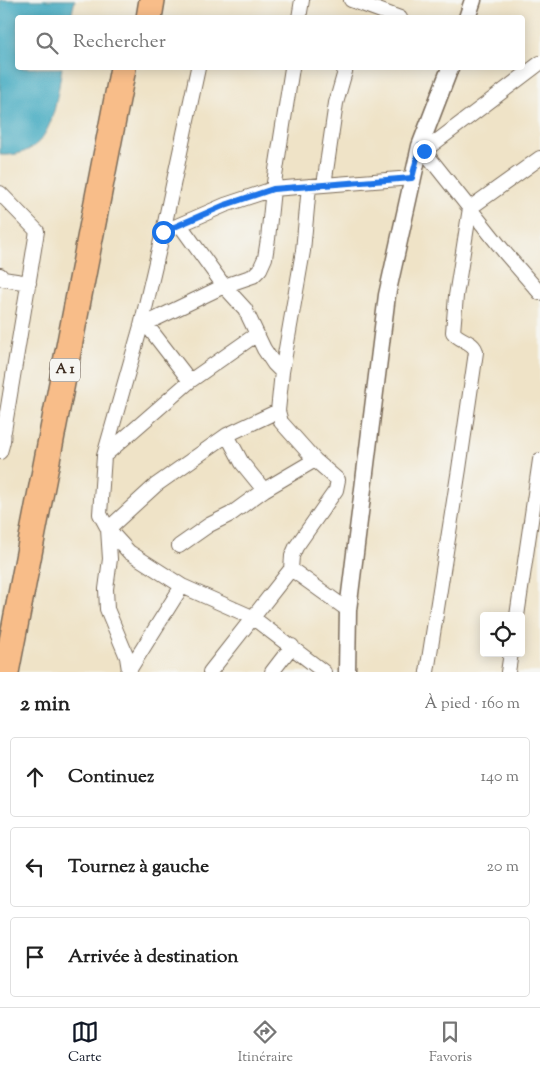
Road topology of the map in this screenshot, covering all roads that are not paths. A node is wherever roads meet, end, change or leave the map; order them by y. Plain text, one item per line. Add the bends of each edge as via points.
1 (136, 0) edge
2 (152, 0) edge
3 (302, 0) edge
4 (351, 0) edge
5 (473, 0) edge
6 (366, 8) edge
7 (133, 15) edge
8 (150, 15) edge
9 (300, 15) edge
10 (390, 15) edge
11 (468, 15) edge
12 (540, 63) edge
13 (123, 70) edge
14 (139, 70) edge
15 (198, 70) edge
16 (292, 70) edge
17 (345, 70) edge
18 (449, 70) edge
19 (422, 149) junction
20 (540, 158) edge
21 (412, 178) junction
22 (324, 185) junction
23 (309, 186) junction
24 (273, 189) junction
25 (0, 193) edge
26 (470, 208) junction
27 (180, 225) junction
28 (163, 232) junction
29 (1, 279) edge
30 (29, 283) junction
31 (224, 286) junction
32 (540, 293) edge
33 (144, 325) junction
34 (257, 334) junction
35 (282, 372) junction
36 (190, 381) junction
37 (278, 411) junction
38 (2, 428) edge
39 (227, 435) junction
40 (0, 452) edge
41 (104, 456) junction
42 (315, 460) junction
43 (540, 460) edge
44 (264, 490) junction
45 (108, 529) junction
46 (179, 546) dead end
47 (291, 569) junction
48 (182, 586) junction
49 (348, 610) junction
50 (518, 612) edge
51 (252, 617) junction
52 (292, 646) junction
53 (510, 657) edge
54 (129, 671) edge
55 (6, 672) edge
56 (23, 672) edge
57 (210, 672) edge
58 (272, 672) edge
59 (324, 672) edge
60 (347, 672) edge
61 (427, 672) edge
62 (508, 672) edge

1 - 7 highway
2 - 8 highway
3 - 9 street
4 - 6 street
5 - 11 street
6 - 10 street
12 - 19 street
13 - 55 highway, A 1
14 - 56 highway, A 1
15 - 28 street
16 - 24 street
17 - 22 street via 336,103
18 - 19 street
19 - 21 street
19 - 26 street
20 - 26 street
21 - 22 street
21 - 49 street via 388,295
22 - 23 street
23 - 24 street
23 - 35 street via 303,251
24 - 27 street
24 - 31 street via 265,258 260,269 253,276
25 - 30 street via 37,231
26 - 32 street
26 - 61 street via 453,332 474,346 476,352
27 - 28 street
27 - 31 street
28 - 33 street
29 - 30 street
30 - 38 street
31 - 33 street
31 - 34 street via 245,309
33 - 36 street
33 - 41 street
34 - 35 street
34 - 36 street
35 - 37 street
36 - 41 street
37 - 39 street
37 - 42 street via 281,422
38 - 40 street
39 - 44 street via 242,463
39 - 45 street via 156,485
41 - 45 street via 100,514
42 - 44 street
42 - 47 street via 338,480 338,485 296,547
43 - 50 street
44 - 46 street
45 - 48 street via 129,552
45 - 54 street via 107,609
47 - 49 street
47 - 51 street
48 - 51 street
48 - 54 street
49 - 60 street
51 - 52 street
51 - 57 street
52 - 58 street
52 - 59 street
53 - 62 street

